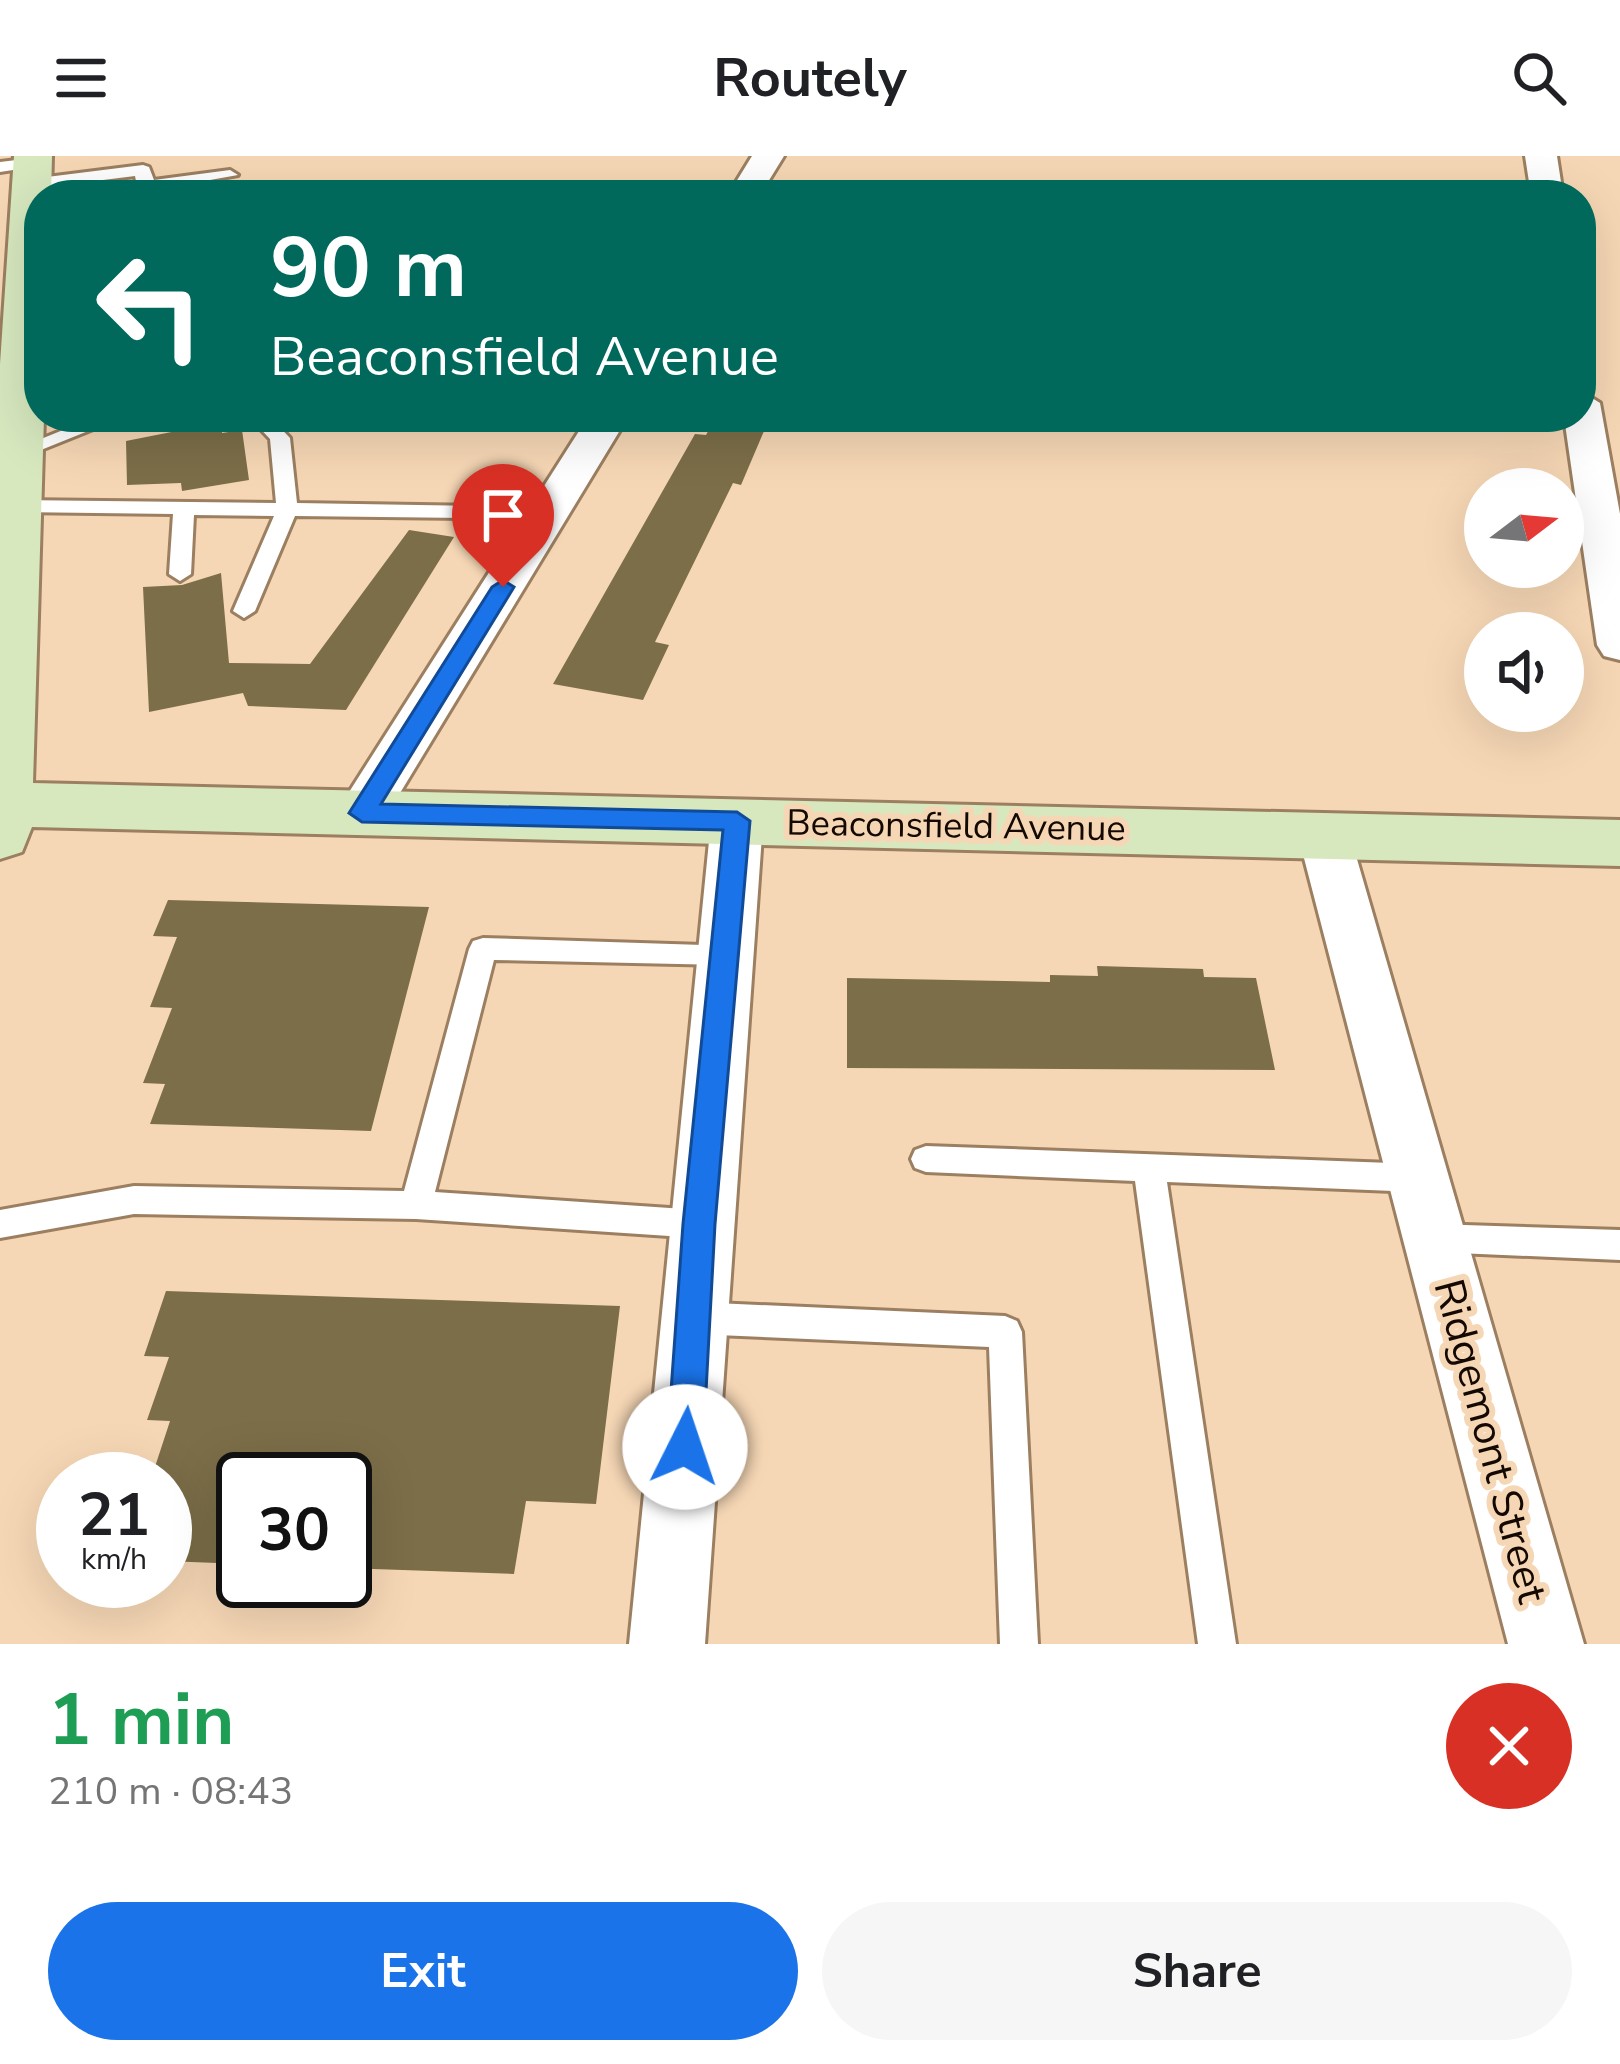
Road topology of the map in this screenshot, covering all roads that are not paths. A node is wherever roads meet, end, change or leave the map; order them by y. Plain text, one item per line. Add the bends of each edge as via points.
1 (142, 163) edge
2 (24, 167) edge
3 (230, 176) dead end
4 (196, 180) edge
5 (12, 350) edge
6 (73, 432) edge
7 (274, 432) edge
8 (599, 432) edge
9 (1586, 432) edge
10 (20, 452) junction
11 (17, 506) junction
12 (184, 507) junction
13 (287, 509) junction
14 (549, 513) junction
15 (180, 574) dead end
16 (244, 611) dead end
17 (1620, 645) edge
18 (362, 813) junction
19 (1, 815) edge
20 (737, 821) junction
21 (1324, 836) junction
22 (1620, 843) edge
23 (724, 954) junction
24 (926, 1159) dead end
25 (1149, 1168) junction
26 (416, 1205) junction
27 (1426, 1208) junction
28 (0, 1224) edge
29 (699, 1224) junction
30 (1620, 1245) edge
31 (694, 1318) junction
32 (667, 1644) edge
33 (1019, 1644) edge
34 (1217, 1644) edge
35 (1546, 1644) edge

1 - 2 lane
2 - 5 street
3 - 4 lane
5 - 10 street
6 - 10 lane
7 - 13 lane
8 - 14 street
9 - 17 street
10 - 11 street
11 - 12 lane
11 - 19 street
12 - 13 lane
12 - 15 lane
13 - 14 lane
13 - 16 lane
14 - 18 street
18 - 19 street, Beaconsfield Avenue
18 - 20 street, Beaconsfield Avenue
20 - 21 street, Beaconsfield Avenue
20 - 23 street
21 - 22 street, Beaconsfield Avenue
21 - 27 street, Ridgemont Street
23 - 26 lane via 483,949
23 - 29 street
24 - 25 lane
25 - 27 lane
25 - 34 lane
26 - 28 lane via 134,1200
26 - 29 lane
27 - 30 lane, Ridgemont Street
27 - 35 street, Ridgemont Street
29 - 31 street
31 - 32 street
31 - 33 lane via 1005,1332

